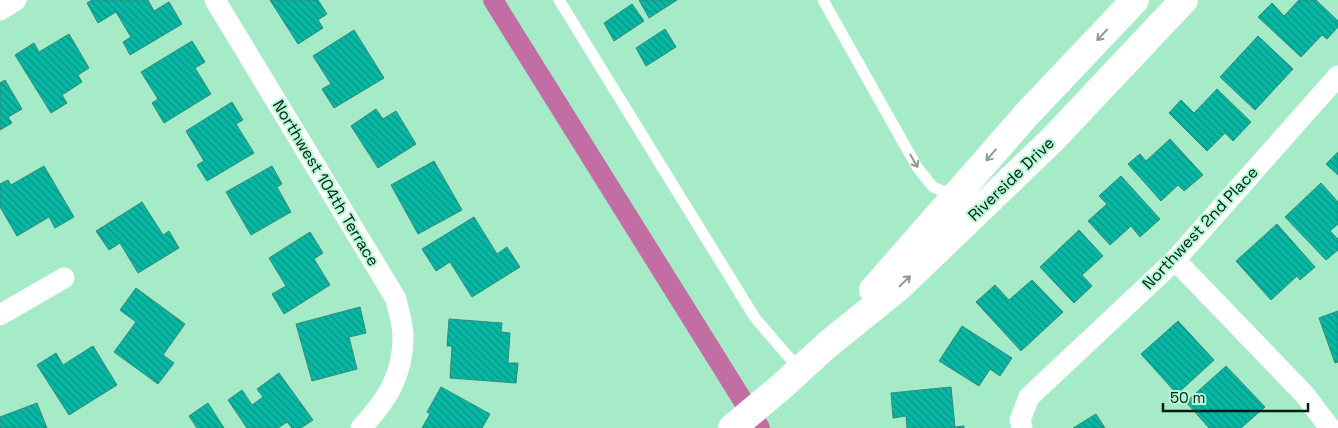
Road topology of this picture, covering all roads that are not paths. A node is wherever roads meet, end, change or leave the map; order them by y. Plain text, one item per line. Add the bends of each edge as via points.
1 (16, 0) edge
2 (215, 0) edge
3 (559, 0) edge
4 (1135, 0) edge
5 (1184, 0) edge
6 (826, 2) edge
7 (0, 10) edge
8 (1338, 76) edge
9 (955, 196) junction
10 (987, 202) junction
11 (1175, 260) junction
12 (64, 278) dead end
13 (0, 315) edge
14 (827, 345) junction
15 (790, 378) junction
16 (1021, 424) edge
17 (361, 428) edge
18 (732, 428) edge
19 (1330, 428) edge

1 - 7 street
2 - 17 street, Northwest 104th Terrace via 396,298 404,336 398,377 380,408
3 - 15 lane
4 -> 9 street, Riverside Drive
5 - 10 street, Riverside Drive via 1071,120
6 -> 9 lane via 917,168 933,187
8 - 11 street, Northwest 2nd Place
9 - 10 lane
9 - 14 street, Riverside Drive
14 -> 10 street, Riverside Drive via 900,286
11 - 16 street, Northwest 2nd Place via 1029,397
11 - 19 street via 1305,395
12 - 13 street
14 - 15 street, Riverside Drive
15 - 18 street, Riverside Drive

